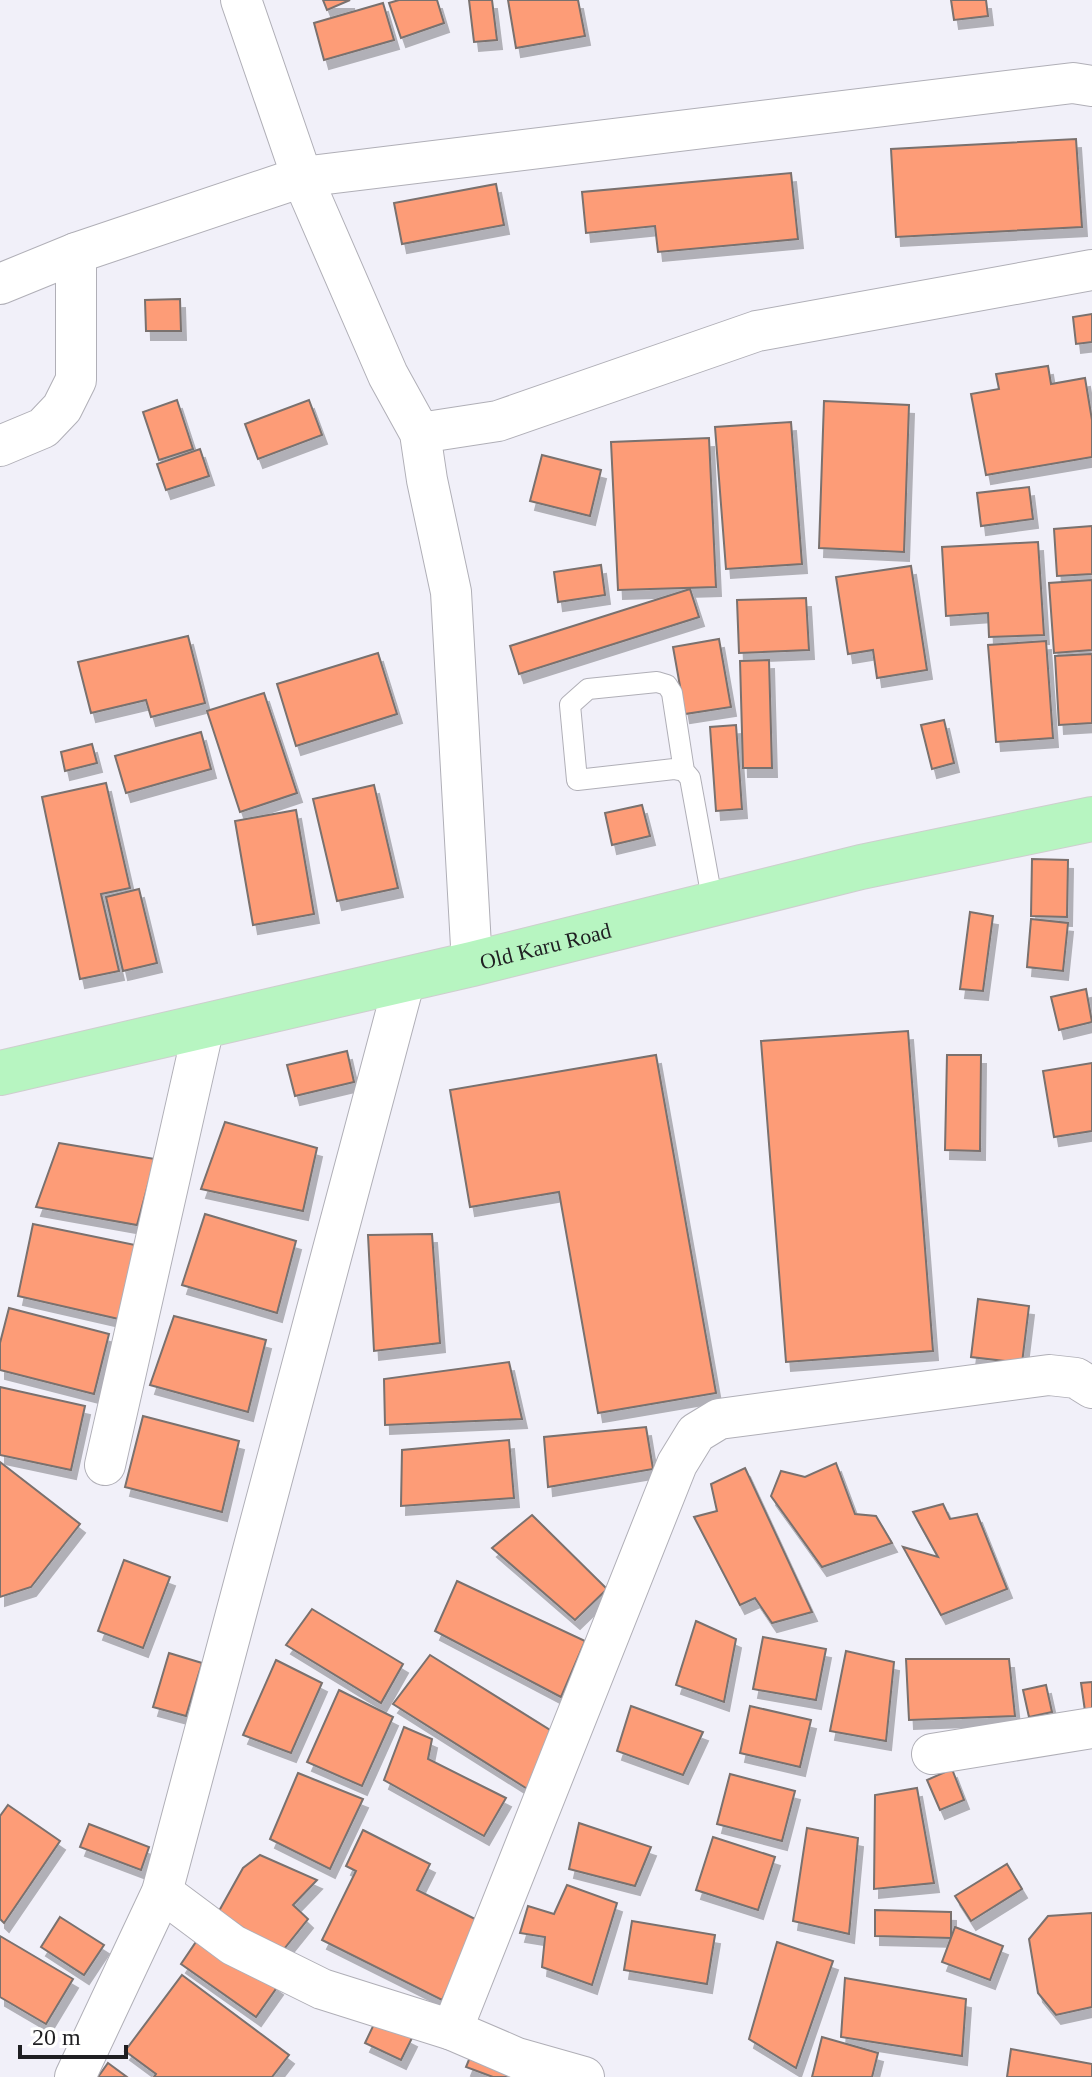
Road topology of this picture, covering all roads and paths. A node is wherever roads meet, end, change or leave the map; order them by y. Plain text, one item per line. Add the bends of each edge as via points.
1 (241, 0) edge
2 (1092, 86) edge
3 (302, 177) junction
4 (76, 253) junction
5 (1092, 270) edge
6 (0, 284) edge
7 (420, 433) junction
8 (0, 446) edge
9 (684, 771) junction
10 (1092, 819) edge
11 (713, 904) junction
12 (472, 964) junction
13 (405, 979) junction
14 (204, 1026) junction
15 (0, 1073) edge
16 (1092, 1388) edge
17 (105, 1465) dead end
18 (1092, 1728) edge
19 (932, 1754) dead end
20 (162, 1892) junction
21 (452, 2030) junction
22 (75, 2077) edge
23 (584, 2077) edge

1 - 3 street
2 - 3 street via 1073,83
3 - 4 street
3 - 7 street via 388,375
4 - 6 street
4 - 8 street via 76,380 62,408 43,428
5 - 7 street via 757,331 498,421
7 - 12 street via 451,592
9 - 9 lane via 667,685 588,689 570,705 577,780
9 - 11 lane via 690,778
10 - 11 main road, Old Karu Road
11 - 12 main road, Old Karu Road
12 - 13 main road, Old Karu Road
13 - 14 main road, Old Karu Road
13 - 20 street
14 - 15 main road, Old Karu Road
14 - 17 street
16 - 21 street via 1076,1378 1049,1375 719,1419 696,1433 677,1464
18 - 19 street
20 - 21 street via 233,1945 322,1989
20 - 22 street
21 - 23 street via 517,2058

